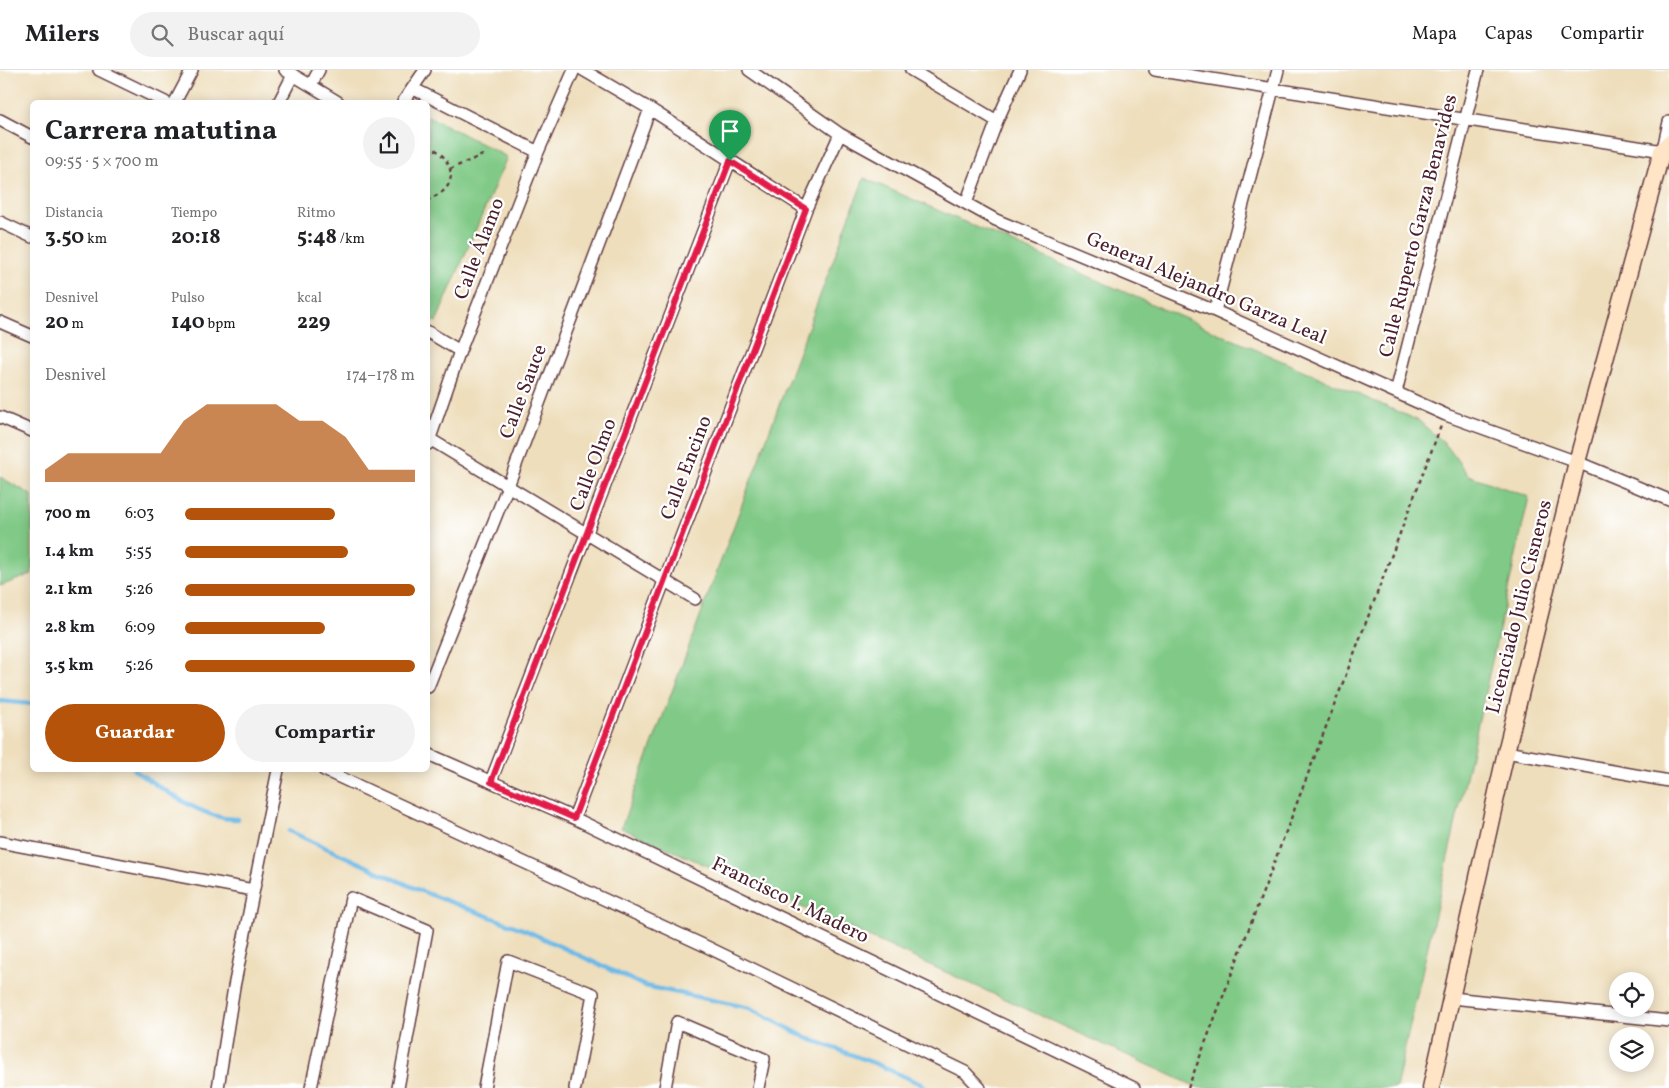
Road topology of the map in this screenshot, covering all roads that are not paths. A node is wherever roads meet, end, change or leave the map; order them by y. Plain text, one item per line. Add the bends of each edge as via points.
1 (99, 70) edge
2 (192, 70) edge
3 (319, 70) edge
4 (425, 70) edge
5 (574, 70) edge
6 (582, 70) edge
7 (749, 70) edge
8 (911, 70) edge
9 (1020, 70) edge
10 (1155, 70) edge
11 (1278, 70) edge
12 (1478, 70) edge
13 (289, 72) edge
14 (311, 85) junction
15 (414, 89) junction
16 (1273, 89) junction
17 (161, 100) edge
18 (176, 100) edge
19 (280, 100) edge
20 (335, 100) edge
21 (405, 100) edge
22 (650, 109) junction
23 (0, 120) edge
24 (1464, 120) junction
25 (997, 121) junction
26 (1669, 122) edge
27 (840, 134) junction
28 (30, 135) edge
29 (1667, 148) edge
30 (538, 152) junction
31 (730, 161) junction
32 (966, 203) junction
33 (806, 209) junction
34 (0, 222) edge
35 (30, 236) edge
36 (1215, 311) junction
37 (0, 322) edge
38 (430, 333) edge
39 (30, 335) edge
40 (460, 351) junction
41 (1396, 392) junction
42 (0, 417) edge
43 (30, 430) edge
44 (430, 435) edge
45 (430, 442) edge
46 (1577, 462) junction
47 (508, 486) junction
48 (1669, 500) edge
49 (587, 533) junction
50 (664, 581) junction
51 (695, 598) dead end
52 (430, 682) edge
53 (1506, 752) junction
54 (430, 755) edge
55 (278, 772) edge
56 (328, 772) edge
57 (1669, 781) edge
58 (491, 782) junction
59 (574, 818) junction
60 (0, 842) edge
61 (253, 890) junction
62 (1452, 998) junction
63 (1669, 1021) edge
64 (218, 1088) edge
65 (311, 1088) edge
66 (398, 1088) edge
67 (484, 1088) edge
68 (575, 1088) edge
69 (665, 1088) edge
70 (758, 1088) edge
71 (980, 1088) edge
72 (1134, 1088) edge
73 (1431, 1088) edge

1 - 17 street
2 - 18 street
3 - 14 street
4 - 15 street
5 - 30 street, Calle Álamo
6 - 22 street
7 - 27 street, General Alejandro Garza Leal
8 - 25 street
9 - 25 street
10 - 16 street
11 - 16 street
12 - 24 street, Calle Ruperto Garza Benavides
13 - 14 street
13 - 19 street
14 - 20 street
15 - 21 street
15 - 30 street
16 - 24 street
16 - 36 street
22 - 31 street
22 - 47 street, Calle Sauce
23 - 28 street
24 - 29 street
24 - 41 street, Calle Ruperto Garza Benavides
25 - 32 street
26 - 29 street
27 - 32 street, General Alejandro Garza Leal
27 - 33 street, Calle Encino
29 - 46 street, Licenciado Julio Cisneros
30 - 40 street, Calle Álamo
31 - 33 street
31 - 49 street, Calle Olmo
32 - 36 street, General Alejandro Garza Leal via 996,220
33 - 50 street, Calle Encino
34 - 35 street
36 - 41 street, General Alejandro Garza Leal
37 - 39 street
38 - 40 street
40 - 44 street, Calle Álamo
41 - 46 street, General Alejandro Garza Leal via 1446,415
42 - 43 street
45 - 47 street
46 - 48 street, General Alejandro Garza Leal
46 - 53 street, Licenciado Julio Cisneros
47 - 49 street
47 - 52 street, Calle Sauce
49 - 50 street
49 - 58 street, Calle Olmo
50 - 51 street
50 - 59 street, Calle Encino
53 - 57 street
53 - 62 street, Licenciado Julio Cisneros
54 - 58 street, Francisco I. Madero
55 - 61 street
56 - 71 street via 701,944 965,1072
58 - 59 street, Francisco I. Madero
59 - 72 street, Francisco I. Madero
60 - 61 street
61 - 64 street
62 - 63 street
62 - 73 street, Licenciado Julio Cisneros
65 - 66 street via 352,898 427,930
67 - 68 street via 508,961 593,994
69 - 70 street via 677,1022 764,1059

